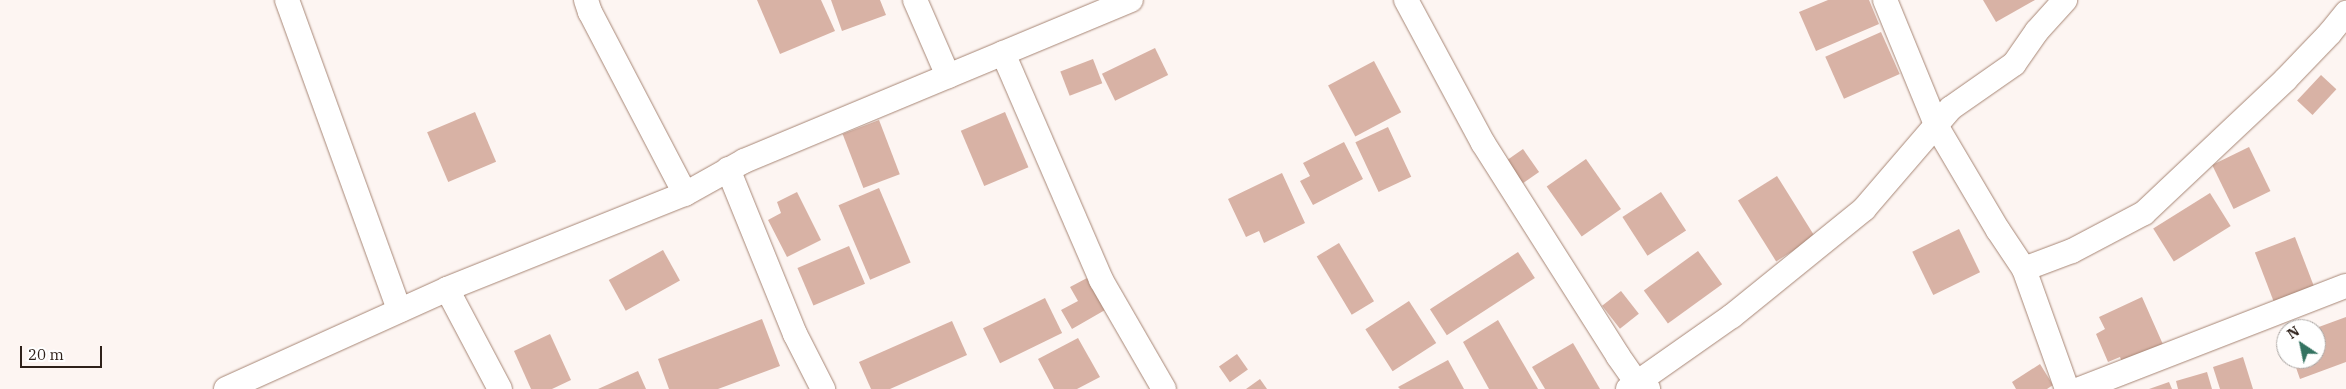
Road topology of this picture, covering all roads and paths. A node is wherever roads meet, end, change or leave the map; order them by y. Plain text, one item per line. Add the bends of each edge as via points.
1 (287, 0) edge
2 (586, 0) edge
3 (915, 0) edge
4 (1131, 0) edge
5 (1406, 0) edge
6 (1885, 0) edge
7 (2065, 0) edge
8 (2346, 13) edge
9 (1003, 53) junction
10 (948, 76) junction
11 (1937, 127) junction
12 (728, 169) junction
13 (684, 194) junction
14 (2024, 269) junction
15 (2346, 286) edge
16 (447, 289) junction
17 (399, 310) junction
18 (1637, 387) edge
19 (229, 389) edge
20 (500, 389) edge
21 (823, 389) edge
22 (1164, 389) edge
23 (2067, 389) edge
24 (2080, 389) edge

1 - 17 street
2 - 13 street
3 - 10 street
4 - 9 street
5 - 18 street via 1483,144
6 - 11 street
7 - 11 street via 2037,31 2014,64 1951,108
8 - 14 street via 2285,80 2144,214 2072,251
9 - 10 street
9 - 22 street via 1101,280
10 - 12 street
11 - 14 street
11 - 18 street via 1864,209 1732,316
12 - 13 street
12 - 21 street via 794,334
13 - 16 street
14 - 23 street
15 - 24 street
16 - 17 street
16 - 20 street
17 - 19 street

